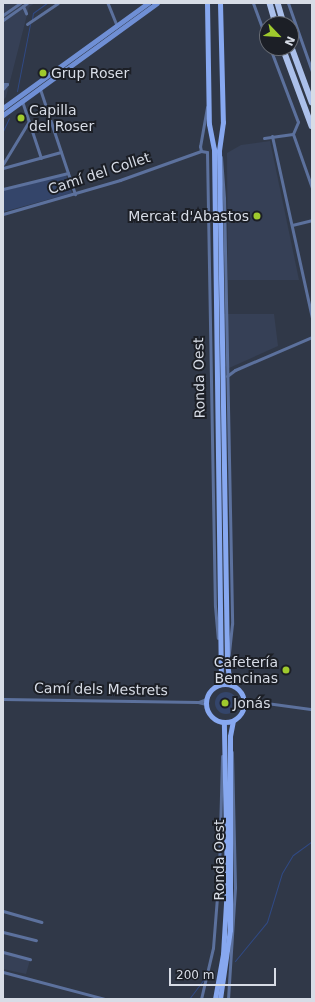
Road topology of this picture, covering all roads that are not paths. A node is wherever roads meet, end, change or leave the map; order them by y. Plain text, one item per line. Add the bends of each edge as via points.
1 (27, 3) edge
2 (58, 3) edge
3 (108, 3) edge
4 (148, 3) edge
5 (157, 3) edge
6 (207, 3) edge
7 (220, 3) edge
8 (253, 3) edge
9 (270, 3) edge
10 (278, 3) edge
11 (288, 3) edge
12 (21, 4) edge
13 (26, 13) dead end
14 (3, 15) edge
15 (274, 16) edge
16 (282, 16) edge
17 (259, 19) edge
18 (3, 20) edge
19 (27, 24) dead end
20 (117, 26) junction
21 (273, 56) edge
22 (286, 56) edge
23 (295, 56) edge
24 (312, 71) edge
25 (3, 84) edge
26 (3, 89) edge
27 (40, 89) junction
28 (209, 99) junction
29 (22, 101) junction
30 (312, 102) edge
31 (3, 108) edge
32 (3, 115) edge
33 (29, 121) junction
34 (312, 126) edge
35 (293, 134) junction
36 (272, 136) junction
37 (264, 138) dead end
38 (201, 151) junction
39 (219, 151) junction
40 (61, 152) junction
41 (41, 158) junction
42 (4, 165) edge
43 (68, 173) junction
44 (312, 188) edge
45 (3, 189) edge
46 (75, 194) junction
47 (3, 214) edge
48 (312, 220) edge
49 (292, 225) junction
50 (312, 318) edge
51 (312, 337) edge
52 (227, 364) junction
53 (235, 370) junction
54 (227, 376) junction
55 (225, 662) junction
56 (221, 684) junction
57 (233, 685) junction
58 (3, 699) edge
59 (206, 702) junction
60 (245, 703) junction
61 (310, 709) dead end
62 (233, 721) junction
63 (224, 723) junction
64 (227, 746) junction
65 (3, 911) edge
66 (41, 922) dead end
67 (3, 932) edge
68 (36, 940) dead end
69 (3, 952) edge
70 (30, 959) dead end
71 (3, 972) edge
72 (104, 999) edge
73 (201, 999) edge
74 (215, 999) edge
75 (220, 999) edge
76 (228, 999) edge

1 - 12 street
2 - 19 street
3 - 20 street
4 - 20 main road
5 - 27 main road
6 - 28 main road, Ronda Oest
7 - 39 main road, Ronda Oest via 223,122
8 - 17 street
9 - 15 highway
10 - 16 highway
11 - 24 street
12 - 13 street
12 - 14 street
12 - 18 street
20 - 31 main road
21 - 35 street via 298,122
22 - 34 highway
23 - 30 highway
25 - 26 street via 7,84
27 - 29 main road
27 - 40 street
28 - 38 street, Ronda Oest
28 - 55 main road, Ronda Oest via 214,157
29 - 32 main road
29 - 33 street
33 - 41 street
33 - 42 street
35 - 36 street
35 - 44 street
36 - 37 street
36 - 49 street
38 - 46 street, Camí del Collet
38 - 55 street, Ronda Oest via 208,152 215,606
39 - 52 street, Ronda Oest via 224,198
39 - 55 main road, Ronda Oest
40 - 41 street
40 - 43 street
41 - 42 street
43 - 45 street
43 - 46 street
46 - 47 street, Camí del Collet
48 - 49 street
49 - 50 street
51 - 53 street
52 - 53 street
52 - 54 street, Ronda Oest
53 - 54 street
54 - 55 street, Ronda Oest via 232,624
55 - 56 main road, Ronda Oest
55 - 57 main road, Ronda Oest
56 - 57 main road
56 - 59 main road via 210,692
57 - 60 main road via 241,692
58 - 59 street, Camí dels Mestrets
59 - 63 main road via 212,717
60 - 61 street
60 - 62 main road via 241,715
62 - 63 main road
62 - 64 main road, Ronda Oest
63 - 64 main road, Ronda Oest
64 - 73 street, Ronda Oest via 220,774 219,872 213,948
64 - 74 main road, Ronda Oest via 225,930
64 - 75 main road, Ronda Oest via 232,887 228,954
64 - 76 street via 234,756 235,887
65 - 66 street
67 - 68 street
69 - 70 street
71 - 72 street

